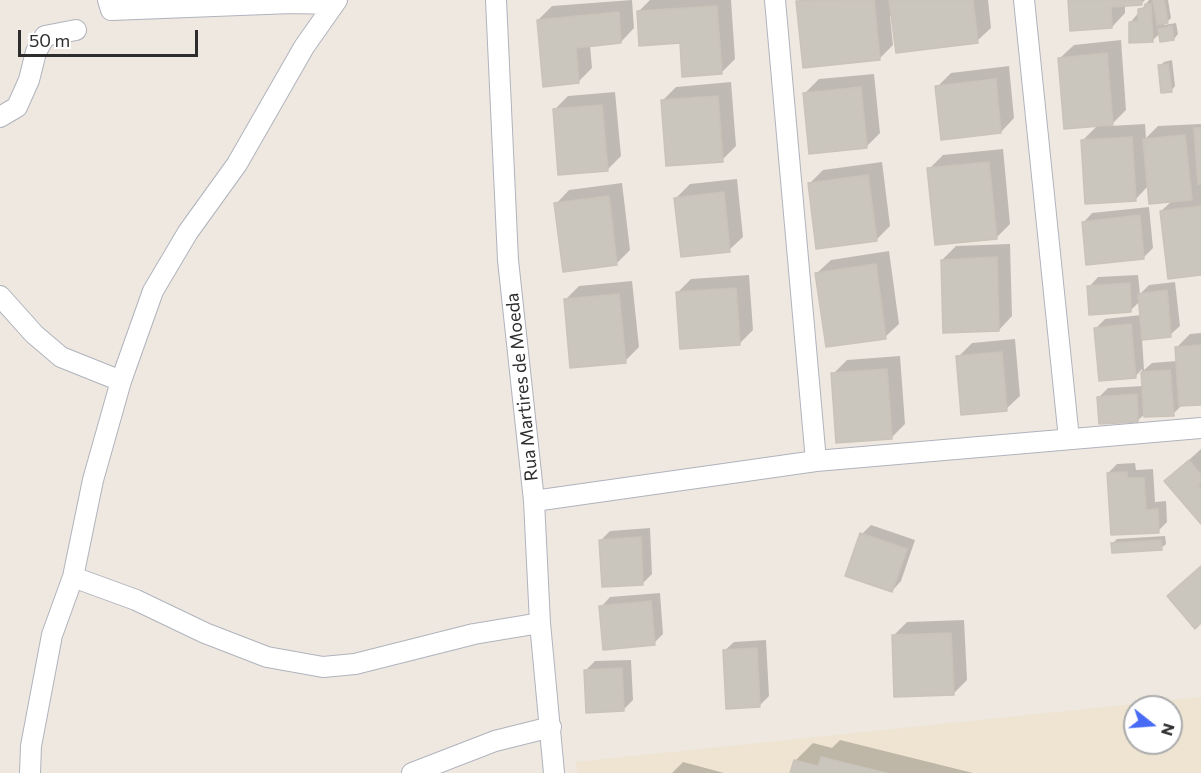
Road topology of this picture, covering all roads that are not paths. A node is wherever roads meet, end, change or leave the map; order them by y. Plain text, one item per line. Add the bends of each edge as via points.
1 (108, 0) edge
2 (495, 0) edge
3 (775, 0) edge
4 (1024, 0) edge
5 (336, 2) edge
6 (76, 30) dead end
7 (0, 117) edge
8 (0, 296) edge
9 (121, 381) junction
10 (1201, 428) edge
11 (1069, 439) junction
12 (816, 461) junction
13 (534, 501) junction
14 (73, 577) junction
15 (540, 623) junction
16 (550, 727) junction
17 (30, 773) edge
18 (412, 773) edge
19 (554, 773) edge

1 - 5 street via 111,10
2 - 13 street, Rua Martires de Moeda via 508,260
3 - 12 street
4 - 11 street
5 - 9 street via 304,47 237,164 188,232 153,291
6 - 7 street via 45,36 17,107
8 - 9 street via 61,357
9 - 14 street via 93,480
10 - 11 street
11 - 12 street
12 - 13 street
13 - 15 street, Rua Martires de Moeda
14 - 15 street via 267,657 323,667 355,664 464,636
14 - 17 street via 52,635 31,746
15 - 16 street, Rua Martires de Moeda
16 - 18 street via 495,741
16 - 19 street, Rua Martires de Moeda

